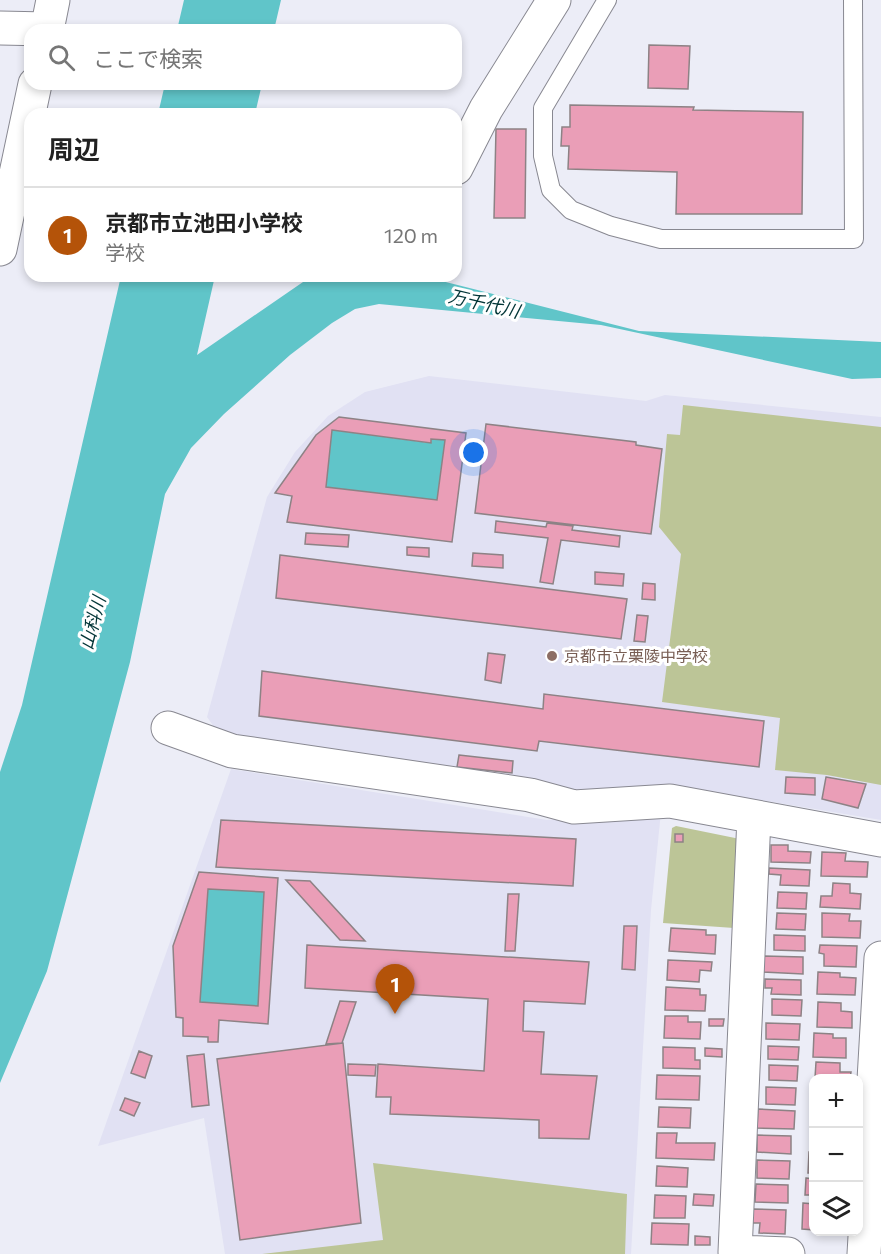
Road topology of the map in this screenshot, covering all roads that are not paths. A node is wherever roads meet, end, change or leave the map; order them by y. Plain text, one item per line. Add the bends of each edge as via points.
1 (554, 0) edge
2 (607, 0) edge
3 (853, 0) edge
4 (49, 20) edge
5 (24, 24) edge
6 (24, 24) edge
7 (0, 28) edge
8 (33, 90) edge
9 (28, 108) edge
10 (24, 122) edge
11 (462, 156) edge
12 (7, 182) edge
13 (0, 249) edge
14 (168, 728) dead end
15 (754, 817) junction
16 (881, 840) edge
17 (881, 958) edge
18 (733, 1253) edge
19 (788, 1254) edge
20 (864, 1254) edge

1 - 11 street via 486,109
2 - 3 lane via 543,108 543,156 551,190 571,210 611,226 661,239 739,240 854,239
4 - 6 street
5 - 7 street
8 - 9 street
10 - 12 street
12 - 13 street
14 - 15 street via 232,751 530,795 574,807 670,801
15 - 16 street
15 - 18 street
17 - 20 street
18 - 19 street

